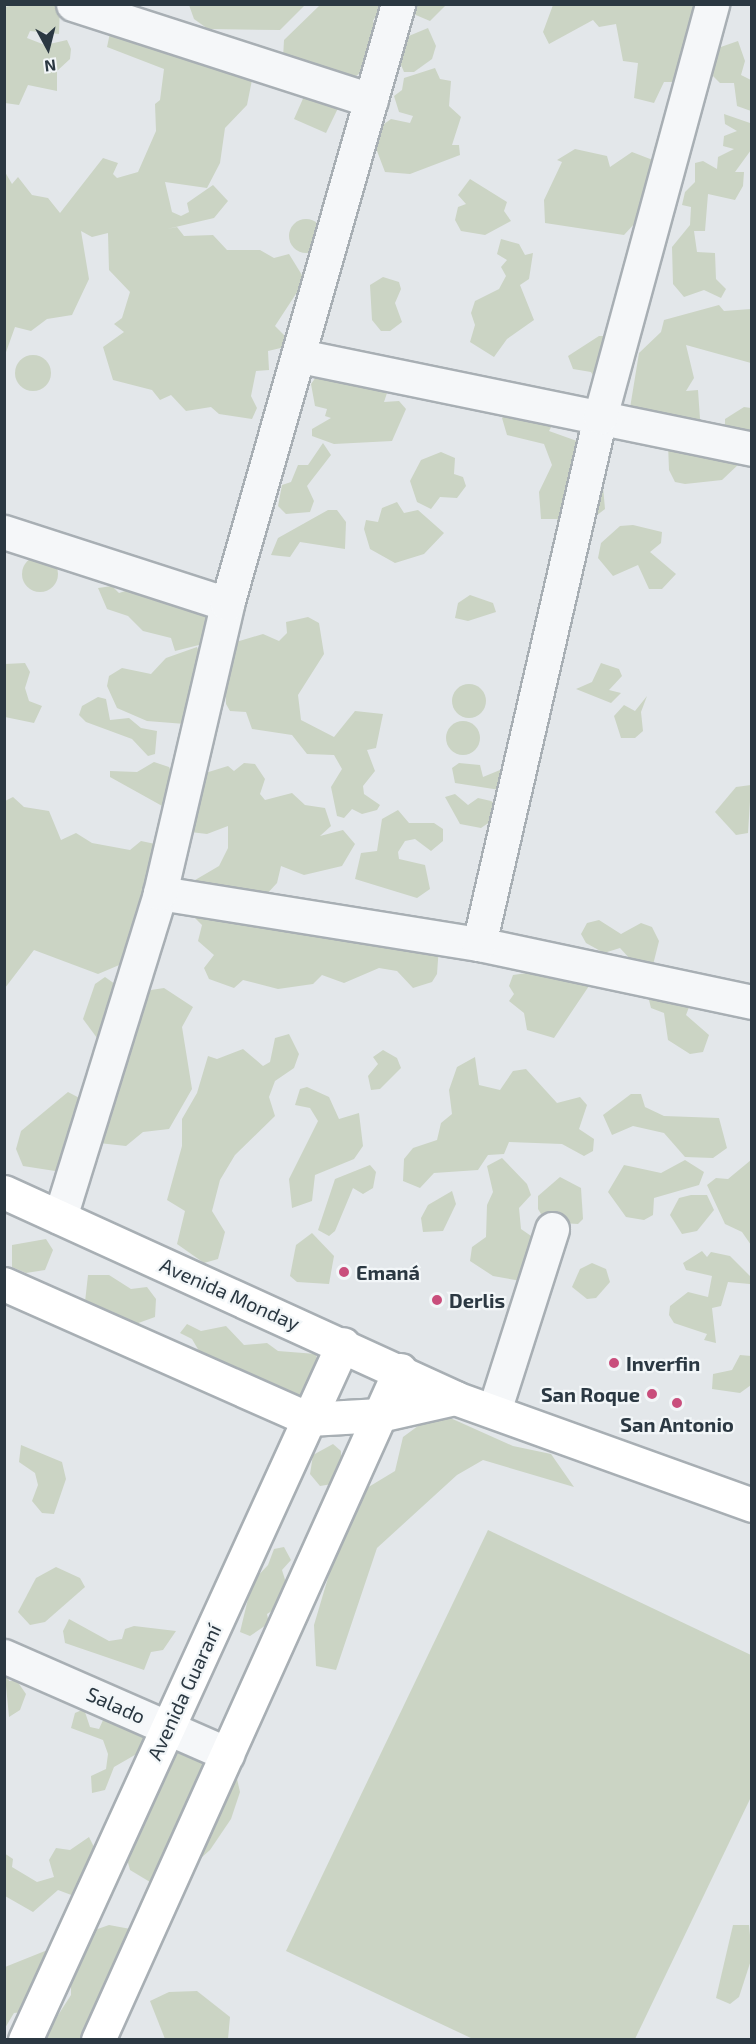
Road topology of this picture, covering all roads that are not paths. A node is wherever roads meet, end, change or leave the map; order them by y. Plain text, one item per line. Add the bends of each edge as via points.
1 (73, 4) edge
2 (398, 4) edge
3 (712, 4) edge
4 (371, 100) junction
5 (300, 356) junction
6 (600, 417) junction
7 (752, 449) edge
8 (4, 532) edge
9 (227, 604) junction
10 (160, 893) junction
11 (479, 944) junction
12 (752, 1002) edge
13 (4, 1192) edge
14 (60, 1217) junction
15 (552, 1229) dead end
16 (4, 1284) edge
17 (343, 1344) junction
18 (400, 1370) junction
19 (455, 1398) junction
20 (494, 1411) junction
21 (380, 1415) junction
22 (309, 1419) junction
23 (752, 1505) edge
24 (4, 1656) edge
25 (168, 1728) junction
26 (227, 1754) junction
27 (25, 2040) edge
28 (98, 2040) edge

1 - 4 street
2 - 4 street
3 - 6 street
4 - 5 street
5 - 6 street
5 - 9 street
6 - 7 street
6 - 11 street
8 - 9 street
9 - 10 street
10 - 11 street
10 - 14 street
11 - 12 street
13 - 14 main road, Avenida Monday
14 - 17 main road, Avenida Monday
15 - 20 street
16 - 22 main road
17 - 18 main road, Avenida Monday
17 - 22 main road, Avenida Guaraní
18 - 19 main road, Avenida Monday
18 - 21 main road
19 - 20 main road, Avenida Monday
19 - 21 main road
20 - 23 main road, Avenida Monday
21 - 22 main road
21 - 26 main road
22 - 25 main road, Avenida Guaraní
24 - 25 street, Salado
25 - 26 street, Salado
25 - 27 main road, Avenida Guaraní
26 - 28 main road

